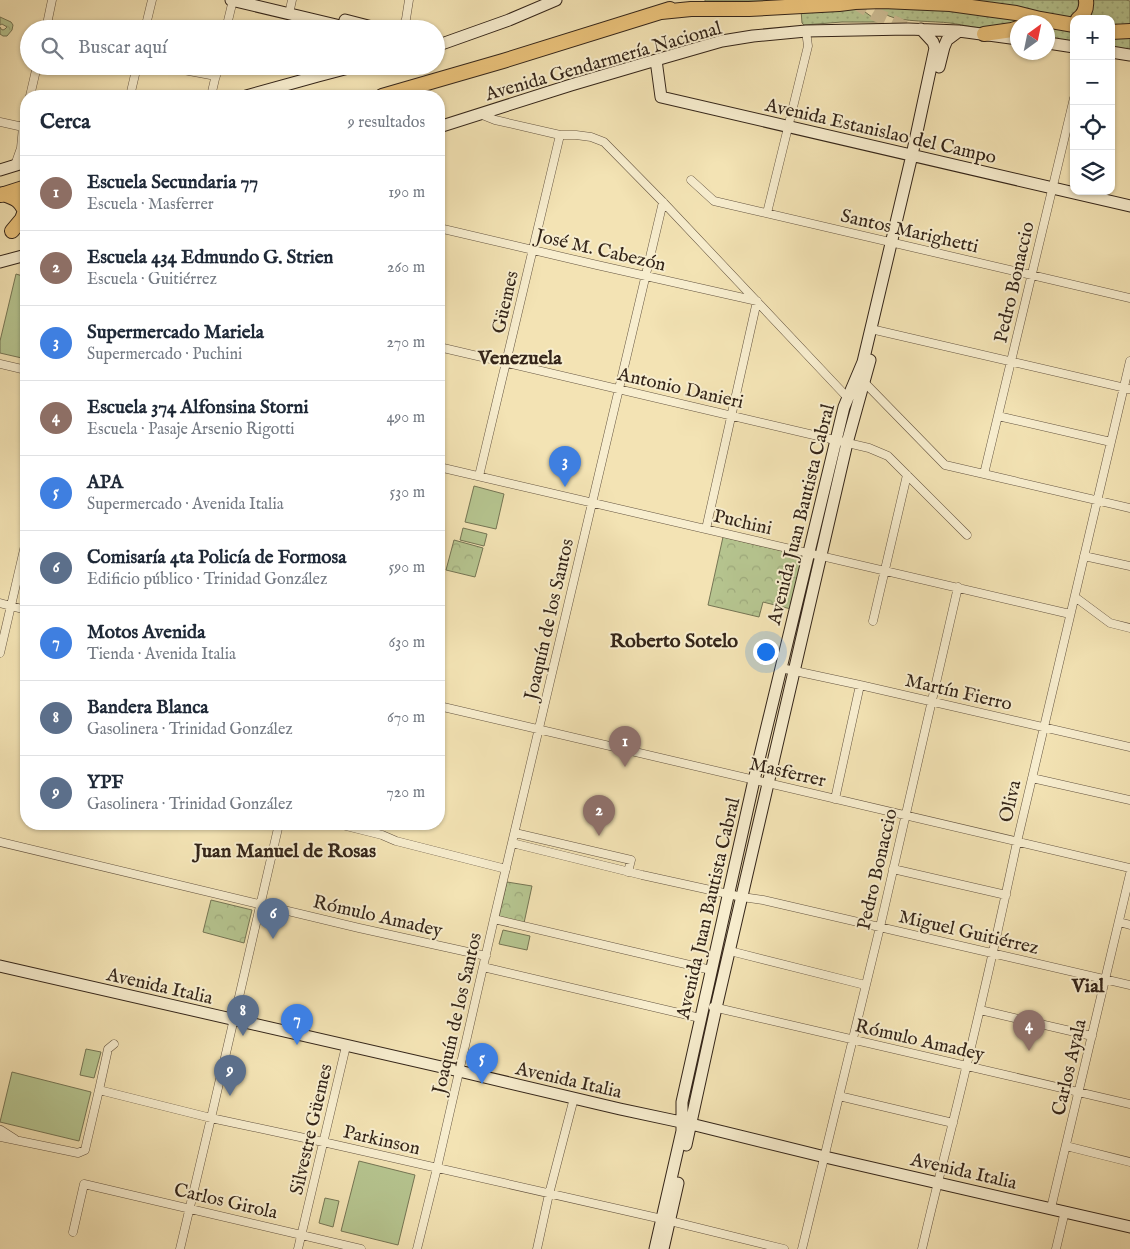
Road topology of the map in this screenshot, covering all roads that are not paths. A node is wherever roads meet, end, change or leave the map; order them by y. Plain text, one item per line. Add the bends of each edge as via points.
1 (52, 0) edge
2 (152, 0) edge
3 (232, 0) edge
4 (260, 0) edge
5 (409, 0) edge
6 (694, 0) edge
7 (814, 0) edge
8 (1086, 0) edge
9 (552, 1) edge
10 (828, 5) junction
11 (290, 7) edge
12 (661, 12) junction
13 (1021, 15) edge
14 (1083, 15) edge
15 (48, 20) edge
16 (147, 20) edge
17 (228, 20) edge
18 (327, 20) edge
19 (343, 20) edge
20 (406, 20) edge
21 (1070, 21) edge
22 (1056, 22) joint
23 (1070, 24) edge
24 (921, 29) junction
25 (806, 30) junction
26 (1010, 30) edge
27 (959, 31) junction
28 (1115, 32) edge
29 (1130, 32) edge
30 (984, 34) junction
31 (1010, 38) edge
32 (445, 43) edge
33 (1055, 44) edge
34 (1070, 46) edge
35 (1115, 53) edge
36 (1130, 55) edge
37 (656, 60) junction
38 (35, 75) edge
39 (135, 75) edge
40 (211, 75) edge
41 (322, 75) edge
42 (216, 76) joint
43 (31, 90) edge
44 (131, 90) edge
45 (212, 90) edge
46 (268, 90) edge
47 (403, 90) edge
48 (1072, 105) edge
49 (480, 114) junction
50 (0, 122) edge
51 (445, 125) edge
52 (20, 126) edge
53 (788, 126) junction
54 (560, 135) junction
55 (915, 156) junction
56 (20, 163) edge
57 (0, 170) edge
58 (691, 180) dead end
59 (1052, 188) junction
60 (20, 189) edge
61 (1, 195) edge
62 (20, 202) edge
63 (663, 202) junction
64 (1130, 206) edge
65 (767, 213) junction
66 (20, 221) edge
67 (20, 228) edge
68 (445, 229) edge
69 (6, 233) edge
70 (894, 243) junction
71 (533, 250) junction
72 (20, 257) edge
73 (0, 262) edge
74 (1032, 275) junction
75 (645, 276) junction
76 (1130, 298) edge
77 (757, 301) junction
78 (874, 329) junction
79 (445, 348) edge
80 (1011, 361) junction
81 (1130, 361) edge
82 (506, 363) junction
83 (0, 364) edge
84 (20, 369) edge
85 (864, 382) junction
86 (1127, 388) edge
87 (619, 389) junction
88 (847, 397) junction
89 (731, 415) junction
90 (998, 416) junction
91 (836, 440) junction
92 (1111, 442) junction
93 (848, 443) junction
94 (445, 468) edge
95 (984, 474) junction
96 (907, 475) junction
97 (480, 476) junction
98 (1097, 501) junction
99 (592, 502) junction
100 (1130, 508) edge
101 (706, 529) junction
102 (967, 535) dead end
103 (809, 553) junction
104 (822, 556) junction
105 (1084, 556) junction
106 (1130, 566) edge
107 (20, 567) edge
108 (886, 571) junction
109 (958, 587) junction
110 (1075, 597) junction
111 (0, 604) edge
112 (11, 606) junction
113 (20, 608) edge
114 (1070, 614) junction
115 (873, 622) dead end
116 (1130, 628) edge
117 (0, 653) edge
118 (781, 668) junction
119 (794, 671) junction
120 (860, 685) junction
121 (932, 702) junction
122 (445, 707) edge
123 (1043, 727) junction
124 (539, 730) junction
125 (1130, 746) edge
126 (1032, 778) junction
127 (754, 780) junction
128 (768, 783) junction
129 (835, 799) junction
130 (1130, 800) edge
131 (905, 815) junction
132 (278, 830) edge
133 (362, 830) edge
134 (515, 833) junction
135 (0, 842) edge
136 (1017, 842) junction
137 (512, 843) junction
138 (1130, 868) edge
139 (506, 869) junction
140 (892, 869) junction
141 (628, 872) junction
142 (1130, 874) edge
143 (729, 894) junction
144 (1006, 895) junction
145 (742, 897) junction
146 (260, 905) junction
147 (494, 920) junction
148 (1119, 922) junction
149 (1130, 925) edge
150 (880, 927) junction
151 (730, 951) junction
152 (993, 953) junction
153 (486, 956) junction
154 (0, 966) edge
155 (483, 967) junction
156 (711, 970) junction
157 (1105, 979) junction
158 (865, 984) junction
159 (1130, 985) edge
160 (703, 1005) junction
161 (716, 1008) junction
162 (980, 1010) junction
163 (700, 1018) junction
164 (234, 1020) junction
165 (1092, 1036) junction
166 (853, 1040) junction
167 (114, 1044) dead end
168 (346, 1046) junction
169 (967, 1066) junction
170 (459, 1071) junction
171 (99, 1090) junction
172 (1079, 1092) junction
173 (839, 1096) junction
174 (574, 1098) junction
175 (1130, 1104) edge
176 (211, 1118) junction
177 (686, 1123) junction
178 (953, 1123) junction
179 (0, 1131) edge
180 (0, 1137) edge
181 (19, 1141) junction
182 (323, 1142) junction
183 (1066, 1146) junction
184 (825, 1157) junction
185 (1130, 1162) edge
186 (437, 1168) junction
187 (937, 1182) junction
188 (549, 1194) junction
189 (189, 1208) junction
190 (1051, 1208) junction
191 (1065, 1211) junction
192 (666, 1221) junction
193 (1130, 1227) edge
194 (73, 1232) dead end
195 (302, 1235) junction
196 (180, 1249) edge
197 (298, 1249) edge
198 (361, 1249) edge
199 (417, 1249) edge
200 (537, 1249) edge
201 (655, 1249) edge
202 (663, 1249) edge
203 (784, 1249) edge
204 (802, 1249) edge
205 (922, 1249) edge
206 (1056, 1249) edge

1 - 15 street
2 - 16 street
3 - 11 main road
3 - 17 street
4 - 11 main road
5 - 20 street
6 - 12 highway
7 - 10 highway
8 - 14 highway
9 - 32 main road
10 - 12 highway
10 - 13 highway via 884,1 934,3
11 - 18 main road
11 - 19 main road
12 - 47 highway
21 - 22 highway
22 - 23 highway
24 - 25 main road, Avenida Gendarmería Nacional
24 - 27 main road, Avenida Gendarmería Nacional
24 - 55 main road, Avenida Juan Bautista Cabral via 934,42 935,48
25 - 37 main road, Avenida Gendarmería Nacional via 722,41
25 - 53 street via 808,46
26 - 30 highway
27 - 30 main road, Avenida Gendarmería Nacional
27 - 55 main road, Avenida Juan Bautista Cabral via 947,40 944,47
28 - 29 highway
30 - 31 main road, Avenida Gendarmería Nacional
33 - 34 main road
35 - 36 main road
37 - 49 main road, Avenida Gendarmería Nacional
37 - 53 main road, Avenida Estanislao del Campo via 660,97
38 - 43 street
39 - 44 street
40 - 42 street
41 - 46 main road
42 - 45 street
48 - 59 street, Pedro Bonaccio
49 - 51 main road, Avenida Gendarmería Nacional
49 - 54 street
50 - 52 street
53 - 55 main road, Avenida Estanislao del Campo
53 - 65 street
54 - 63 street via 576,134 604,142
54 - 71 street, Güemes
55 - 59 main road, Avenida Estanislao del Campo
55 - 70 main road, Avenida Juan Bautista Cabral
56 - 57 main road
58 - 65 street, Santos Marighetti via 714,201
59 - 64 main road, Avenida Estanislao del Campo
59 - 74 street, Pedro Bonaccio
60 - 61 highway
61 - 62 highway
63 - 75 street, Joaquín de los Santos
63 - 77 street
65 - 70 street, Santos Marighetti
66 - 69 highway
67 - 69 highway
68 - 71 street, José M. Cabezón
70 - 74 street, Santos Marighetti
70 - 78 main road, Avenida Juan Bautista Cabral
71 - 75 street, José M. Cabezón
71 - 82 street, Güemes
72 - 73 main road
74 - 76 street, Santos Marighetti
74 - 80 street, Pedro Bonaccio
75 - 77 street, José M. Cabezón
75 - 87 street, Joaquín de los Santos
77 - 88 street
77 - 89 street
78 - 80 street
78 - 85 main road, Avenida Juan Bautista Cabral
78 - 88 main road, Avenida Juan Bautista Cabral
79 - 82 street, Antonio Danieri
80 - 86 street
80 - 90 street, Pedro Bonaccio
81 - 86 street, Oliva
82 - 87 street, Antonio Danieri
82 - 97 street, Güemes
83 - 84 street
85 - 93 main road, Avenida Juan Bautista Cabral
85 - 95 street via 945,465
86 - 92 street, Oliva
87 - 89 street, Antonio Danieri
87 - 99 street, Joaquín de los Santos
88 - 91 main road, Avenida Juan Bautista Cabral
89 - 91 street, Antonio Danieri
89 - 101 street
90 - 92 street
90 - 95 street, Pedro Bonaccio
91 - 93 street, Antonio Danieri
91 - 103 main road, Avenida Juan Bautista Cabral
92 - 98 street, Oliva
93 - 96 street, Antonio Danieri via 888,456
93 - 104 main road, Avenida Juan Bautista Cabral
94 - 97 street, Puchini
95 - 98 street
96 - 102 street, Antonio Danieri
96 - 108 street
97 - 99 street, Puchini
98 - 100 street
98 - 105 street, Oliva
99 - 101 street, Puchini
99 - 124 street, Joaquín de los Santos
101 - 103 street, Puchini
103 - 104 street, Puchini
103 - 118 main road, Avenida Juan Bautista Cabral
104 - 108 street, Puchini
104 - 119 main road, Avenida Juan Bautista Cabral
105 - 106 street
105 - 110 street, Oliva
107 - 112 street
108 - 109 street, Puchini
108 - 115 street
109 - 114 street, Puchini
109 - 121 street, Pedro Bonaccio
110 - 114 street, Oliva
110 - 116 street via 1110,623
111 - 112 street
112 - 113 street
112 - 117 street
114 - 123 street, Oliva
118 - 119 street, Martín Fierro
118 - 127 main road, Avenida Juan Bautista Cabral
119 - 120 street, Martín Fierro
119 - 128 main road, Avenida Juan Bautista Cabral
120 - 121 street, Martín Fierro
120 - 129 street
121 - 123 street, Martín Fierro
121 - 131 street, Pedro Bonaccio
122 - 124 street, Masferrer
123 - 125 street, Martín Fierro
123 - 126 street, Oliva
124 - 127 street, Masferrer
124 - 134 street, Joaquín de los Santos
126 - 130 street
126 - 136 street, Oliva
127 - 128 street, Masferrer
127 - 143 main road, Avenida Juan Bautista Cabral
128 - 129 street, Masferrer
128 - 145 main road, Avenida Juan Bautista Cabral
129 - 131 street, Masferrer
131 - 136 street, Masferrer
131 - 140 street, Pedro Bonaccio
132 - 146 street
133 - 139 street via 404,844
134 - 137 street, Joaquín de los Santos
134 - 141 street via 631,860
135 - 146 street, Rómulo Amadey
136 - 138 street, Masferrer
136 - 144 street, Oliva
137 - 139 street, Joaquín de los Santos
137 - 141 street, Miguel Guitiérrez
139 - 147 street, Joaquín de los Santos
140 - 144 street
140 - 150 street, Pedro Bonaccio
141 - 143 street, Miguel Guitiérrez
142 - 148 street, Carlos Ayala
143 - 145 street, Miguel Guitiérrez
143 - 156 main road, Avenida Juan Bautista Cabral
144 - 152 street, Oliva
145 - 150 street, Miguel Guitiérrez
145 - 151 main road, Avenida Juan Bautista Cabral
146 - 153 street, Rómulo Amadey
146 - 164 street
147 - 153 street, Joaquín de los Santos
147 - 156 street via 521,930
148 - 149 street
148 - 157 street, Carlos Ayala
150 - 152 street, Miguel Guitiérrez
150 - 158 street, Pedro Bonaccio
151 - 158 street
151 - 161 main road, Avenida Juan Bautista Cabral
152 - 157 street, Miguel Guitiérrez
152 - 162 street, Oliva
153 - 155 street, Joaquín de los Santos
154 - 164 main road, Avenida Italia
155 - 163 street
155 - 170 street, Joaquín de los Santos
156 - 160 main road, Avenida Juan Bautista Cabral
157 - 159 street, Miguel Guitiérrez
157 - 165 street, Carlos Ayala
158 - 166 street, Pedro Bonaccio
160 - 161 street, Rómulo Amadey
160 - 163 main road, Avenida Juan Bautista Cabral
161 - 166 street, Rómulo Amadey
161 - 177 main road, Avenida Juan Bautista Cabral
162 - 165 street
162 - 169 street, Oliva
163 - 177 main road, Avenida Juan Bautista Cabral via 682,1102
164 - 168 main road, Avenida Italia
164 - 176 street
165 - 172 street, Carlos Ayala
166 - 169 street, Rómulo Amadey
166 - 173 street, Pedro Bonaccio
167 - 171 street via 108,1049
168 - 170 main road, Avenida Italia
168 - 182 street, Silvestre Güemes
169 - 172 street, Rómulo Amadey
169 - 178 street, Oliva
170 - 174 main road, Avenida Italia
170 - 186 street, Joaquín de los Santos
171 - 176 street, Parkinson
171 - 181 street via 85,1150 78,1153
172 - 175 street, Rómulo Amadey
172 - 183 street, Carlos Ayala
173 - 178 street
173 - 184 street, Pedro Bonaccio
174 - 177 main road, Avenida Italia
174 - 188 street
176 - 182 street, Parkinson
176 - 189 street
177 - 184 main road, Avenida Italia
177 - 192 main road, Avenida Juan Bautista Cabral
178 - 187 street, Oliva
179 - 181 street
180 - 181 street
182 - 186 street, Parkinson
182 - 195 street, Silvestre Güemes
183 - 185 street
183 - 190 street, Carlos Ayala
184 - 187 main road, Avenida Italia
184 - 204 street, Pedro Bonaccio
186 - 188 street, Parkinson
186 - 199 street, Joaquín de los Santos
187 - 190 main road, Avenida Italia
187 - 205 street, Oliva
188 - 192 street, Parkinson
188 - 200 street
189 - 194 street, Carlos Girola via 84,1184
189 - 195 street, Carlos Girola
189 - 196 street
190 - 191 main road, Avenida Italia
191 - 193 main road, Avenida Italia
191 - 206 street
192 - 201 main road, Avenida Juan Bautista Cabral
192 - 202 main road, Avenida Juan Bautista Cabral
192 - 203 street, Parkinson
195 - 197 street, Silvestre Güemes
195 - 198 street, Carlos Girola

